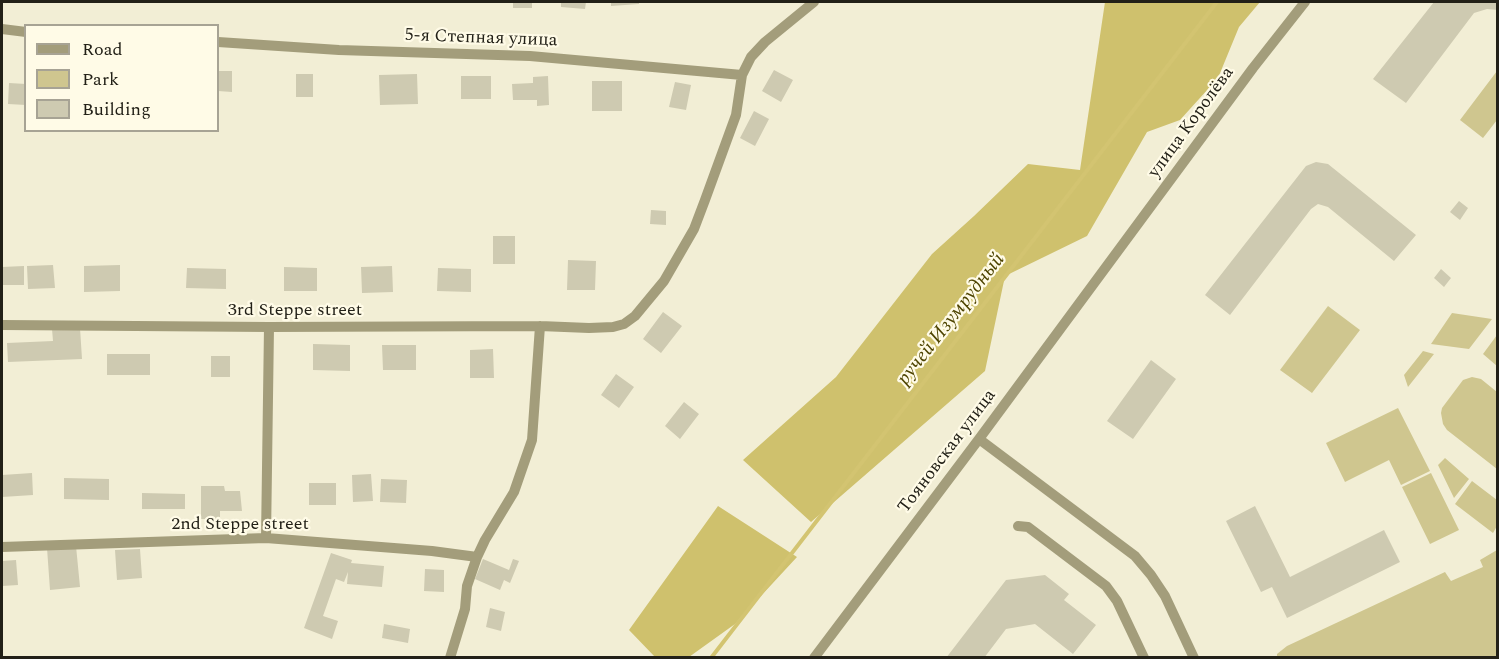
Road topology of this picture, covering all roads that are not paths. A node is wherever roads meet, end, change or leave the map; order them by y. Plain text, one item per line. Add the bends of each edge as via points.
1 (814, 2) edge
2 (1305, 2) edge
3 (2, 29) edge
4 (24, 32) edge
5 (219, 42) edge
6 (742, 75) junction
7 (1109, 265) joint
8 (2, 325) edge
9 (540, 326) junction
10 (269, 327) junction
11 (979, 439) junction
12 (1018, 526) dead end
13 (266, 538) junction
14 (2, 547) edge
15 (477, 558) junction
16 (450, 657) edge
17 (814, 657) edge
18 (1144, 657) edge
19 (1194, 657) edge

1 - 6 street via 765,42
2 - 7 street, улица Королёва
3 - 4 street
5 - 6 street, 5-я Степная улица via 530,56
6 - 9 street, 3rd Steppe street via 736,115 705,200 694,229 664,281 624,324 589,328
7 - 11 street, Тояновская улица
8 - 10 street, 3rd Steppe street
9 - 10 street, 3rd Steppe street
9 - 15 street via 532,440 514,492
10 - 13 street
11 - 17 street, Тояновская улица
11 - 19 street via 1135,556 1165,596
12 - 18 street via 1028,527 1106,586
13 - 14 street, 2nd Steppe street
13 - 15 street, 2nd Steppe street
15 - 16 street

